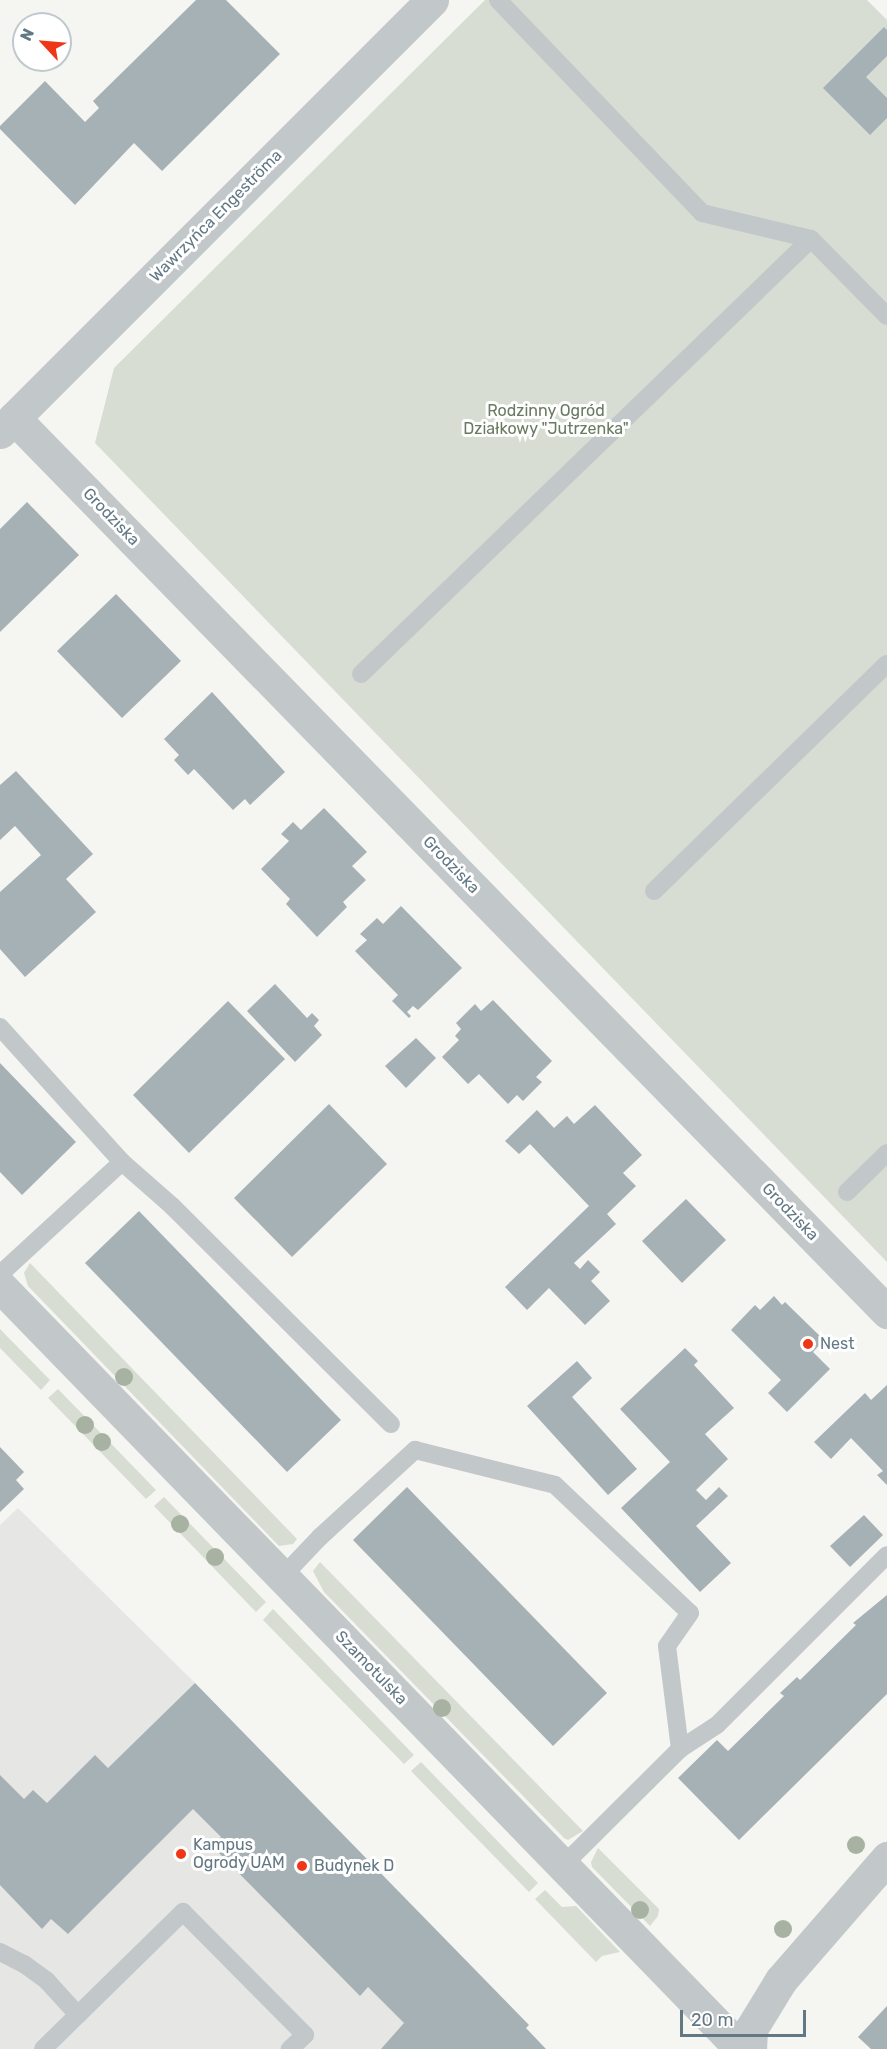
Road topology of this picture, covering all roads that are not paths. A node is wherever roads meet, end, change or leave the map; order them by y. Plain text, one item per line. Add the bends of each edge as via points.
1 (432, 0) edge
2 (498, 0) edge
3 (812, 239) junction
4 (887, 316) edge
5 (7, 425) edge
6 (887, 664) edge
7 (360, 674) dead end
8 (654, 891) dead end
9 (0, 1027) edge
10 (887, 1153) edge
11 (122, 1162) junction
12 (848, 1192) dead end
13 (0, 1274) edge
14 (0, 1286) edge
15 (887, 1312) edge
16 (391, 1424) dead end
17 (887, 1556) edge
18 (282, 1576) junction
19 (680, 1749) junction
20 (887, 1858) edge
21 (563, 1865) junction
22 (0, 1952) edge
23 (78, 2015) junction
24 (43, 2049) edge
25 (290, 2049) edge
26 (741, 2049) edge
27 (750, 2049) edge

1 - 5 street, Wawrzyńca Engeströma
2 - 3 lane via 702,213
3 - 4 lane
3 - 7 lane
5 - 15 street, Grodziska
6 - 8 lane
9 - 11 lane
10 - 12 lane
11 - 13 lane
11 - 16 lane via 172,1206
14 - 18 street, Szamotulska
17 - 19 lane via 717,1725
18 - 19 lane via 415,1450 555,1485 690,1613 667,1647
18 - 21 street, Szamotulska
19 - 21 lane
20 - 27 street via 781,1980 751,2029
21 - 26 street, Szamotulska
22 - 23 lane via 47,1981
23 - 24 lane
23 - 25 lane via 183,1912 304,2035

